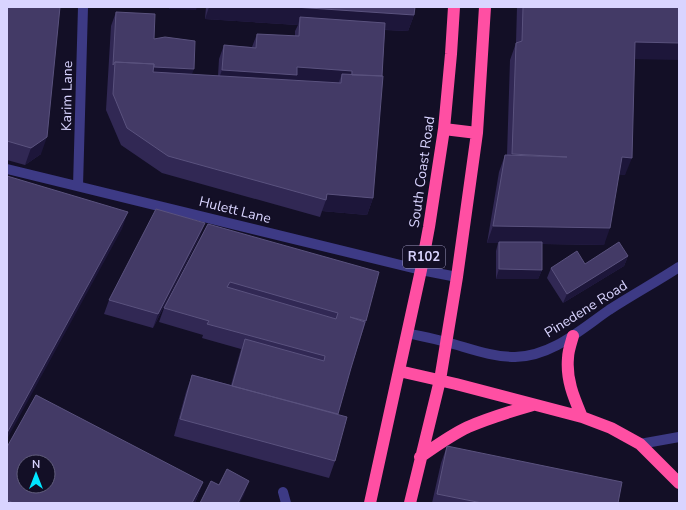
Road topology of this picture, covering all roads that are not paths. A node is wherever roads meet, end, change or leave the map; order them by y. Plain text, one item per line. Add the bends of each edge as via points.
1 (83, 7) edge
2 (454, 7) edge
3 (485, 7) edge
4 (444, 129) junction
5 (477, 133) junction
6 (7, 169) edge
7 (78, 186) junction
8 (679, 267) edge
9 (421, 270) junction
10 (457, 277) junction
11 (407, 333) junction
12 (572, 336) junction
13 (447, 342) junction
14 (399, 371) junction
15 (440, 380) junction
16 (533, 405) junction
17 (582, 417) junction
18 (679, 437) edge
19 (640, 444) junction
20 (420, 457) junction
21 (679, 483) edge
22 (283, 492) dead end
23 (286, 503) edge
24 (370, 503) edge
25 (410, 503) edge

1 - 7 street, Karim Lane
2 - 4 highway, South Coast Road / R102
3 - 5 highway, R102
4 - 5 highway
4 - 9 highway, South Coast Road / R102
5 - 10 highway, R102
6 - 7 street, Hulett Lane
7 - 9 street, Hulett Lane
8 - 12 street, Pinedene Road
9 - 10 street, Hulett Lane
9 - 11 highway, South Coast Road / R102
10 - 13 highway, R102
11 - 13 street, Pinedene Road
11 - 14 highway, South Coast Road / R102
12 - 13 street, Pinedene Road via 535,354 515,357 490,354
12 - 17 highway via 568,374 571,391
13 - 15 highway, R102
14 - 15 highway
14 - 24 highway, South Coast Road / R102
15 - 16 highway
15 - 20 highway, R102
16 - 17 highway
16 - 20 highway via 468,427 445,439
17 - 19 highway via 611,428
18 - 19 street
19 - 21 highway
20 - 25 highway, R102
22 - 23 street

